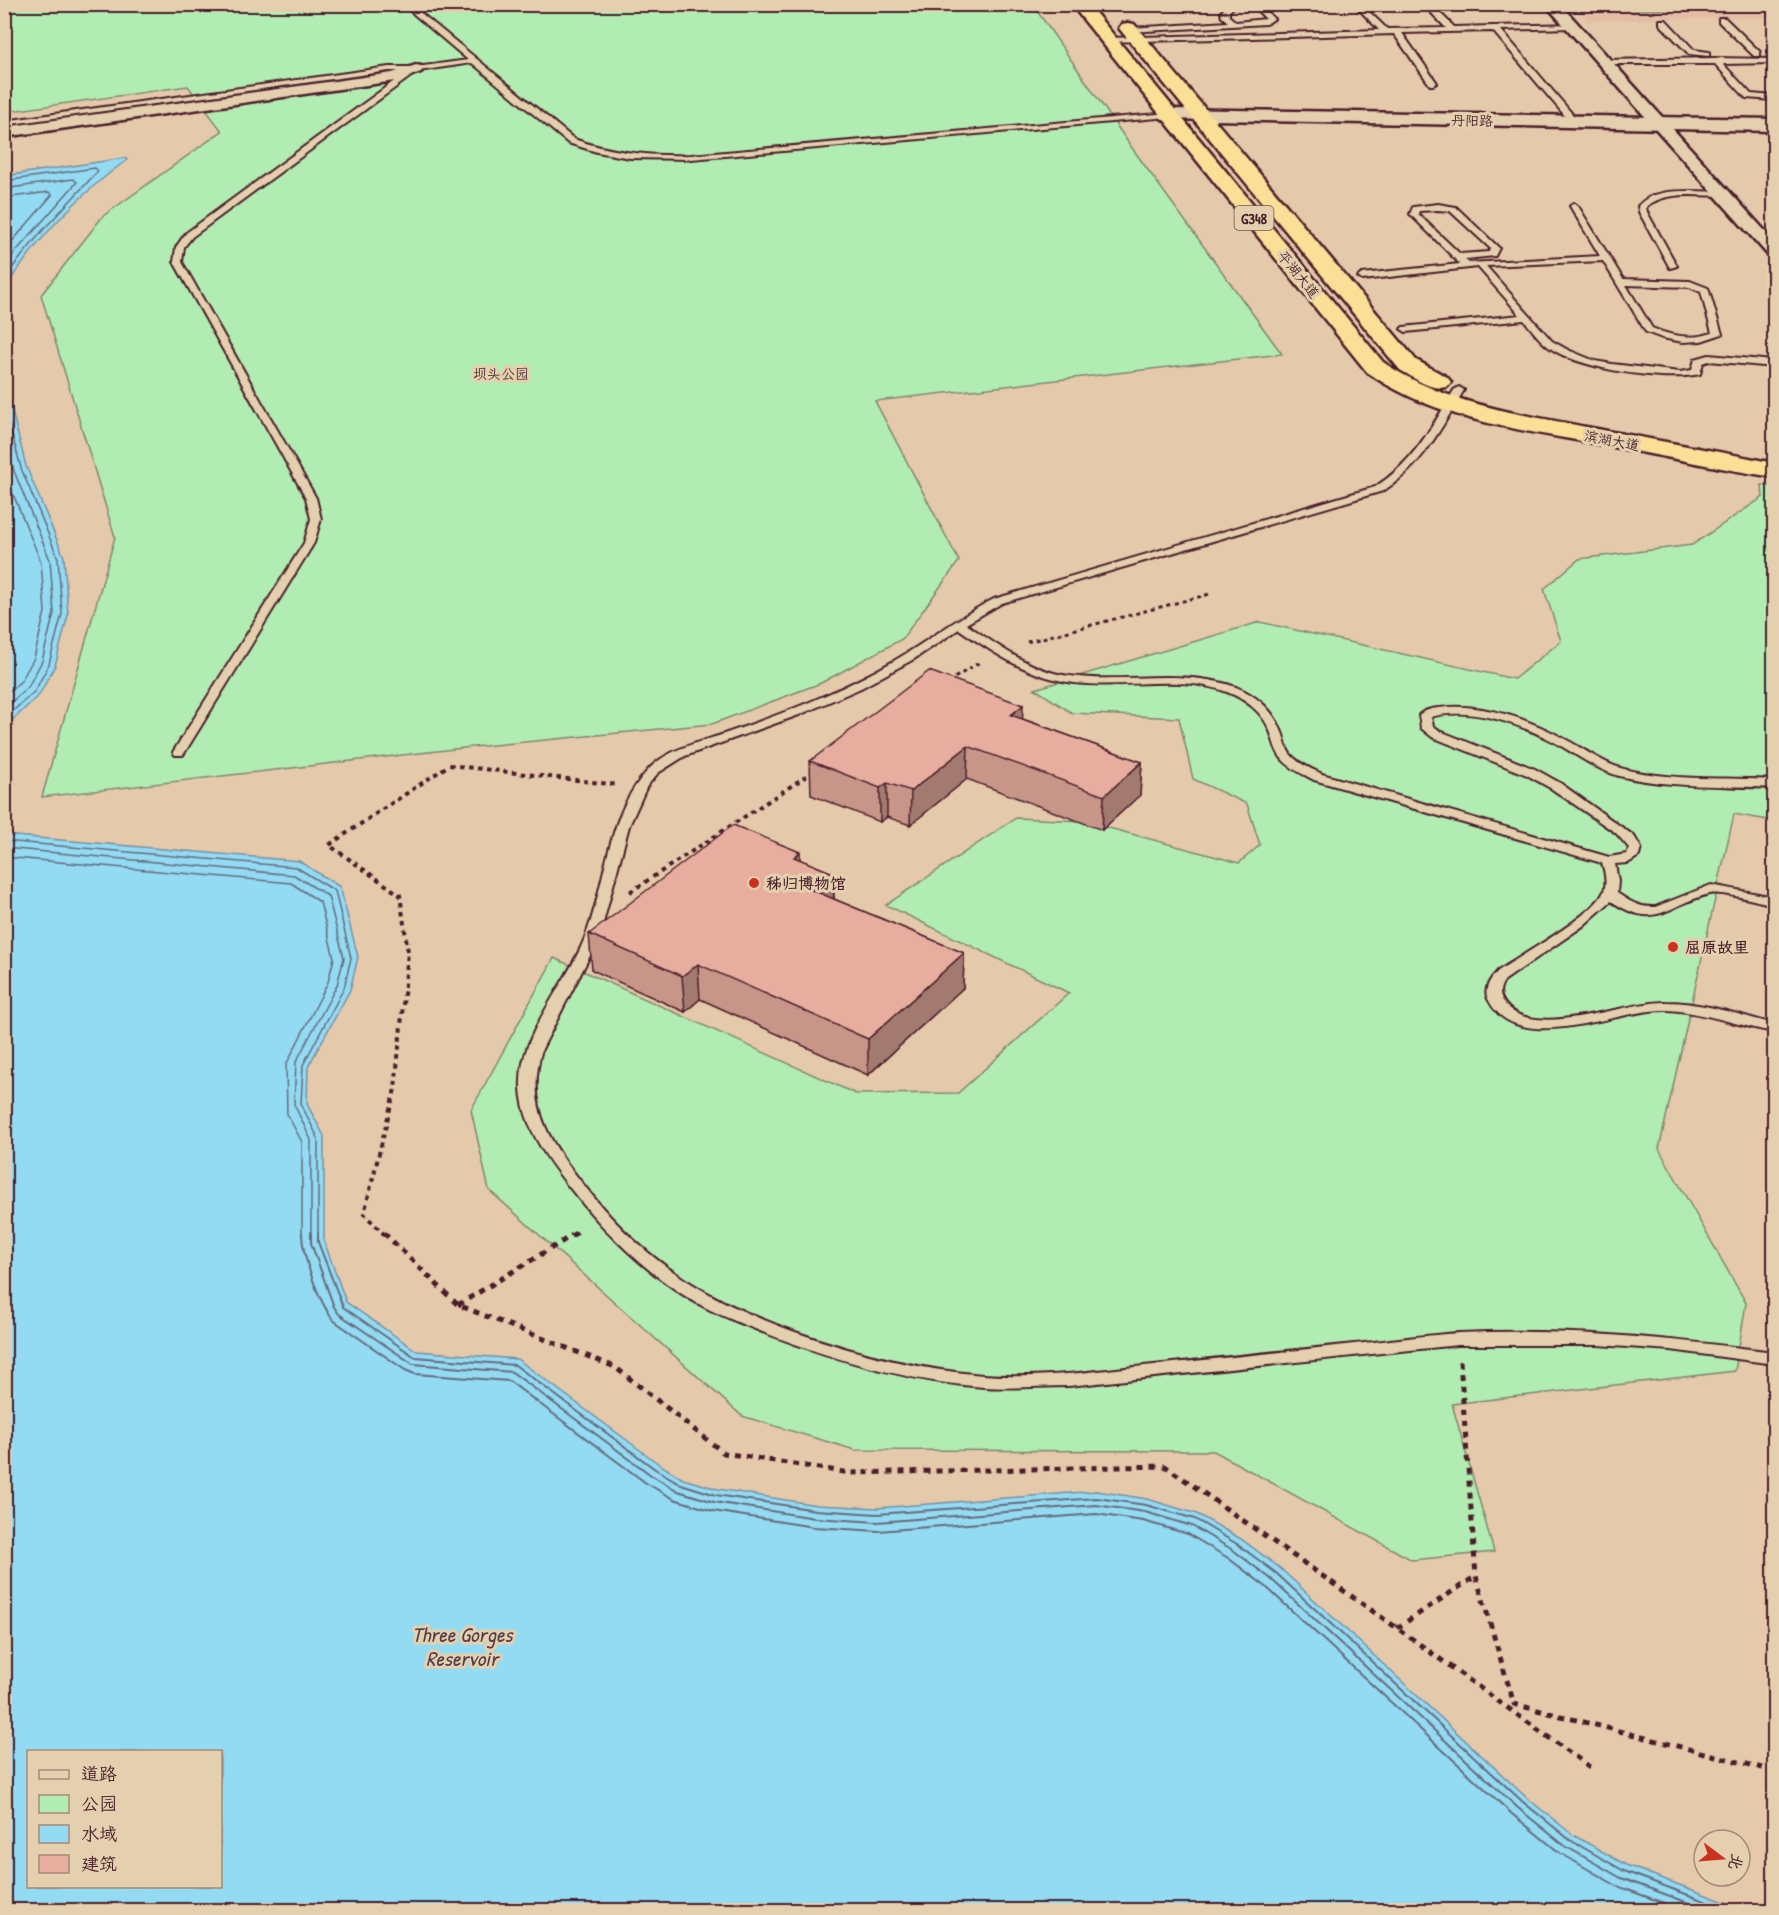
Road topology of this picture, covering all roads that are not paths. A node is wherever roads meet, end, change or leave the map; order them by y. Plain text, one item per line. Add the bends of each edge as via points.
1 (405, 4) edge
2 (1079, 4) edge
3 (1233, 4) edge
4 (1254, 4) edge
5 (1357, 4) edge
6 (1426, 4) edge
7 (1552, 4) edge
8 (1115, 13) dead end
9 (1722, 20) dead end
10 (1663, 22) dead end
11 (1234, 24) junction
12 (1572, 27) junction
13 (1496, 29) junction
14 (1453, 30) junction
15 (1385, 32) junction
16 (1397, 32) junction
17 (1133, 34) junction
18 (1108, 40) junction
19 (1774, 53) edge
20 (1757, 54) junction
21 (1716, 60) junction
22 (474, 61) junction
23 (1774, 61) edge
24 (1604, 62) junction
25 (416, 69) junction
26 (1433, 83) dead end
27 (1774, 98) edge
28 (1169, 115) junction
29 (1200, 116) junction
30 (1575, 122) junction
31 (4, 123) edge
32 (1659, 123) junction
33 (1774, 125) edge
34 (4, 132) edge
35 (1723, 194) junction
36 (1574, 206) dead end
37 (1774, 251) edge
38 (1458, 256) junction
39 (1605, 258) junction
40 (1480, 264) junction
41 (1467, 266) junction
42 (1673, 266) dead end
43 (1362, 276) dead end
44 (1620, 282) junction
45 (1526, 317) junction
46 (1406, 329) dead end
47 (1774, 364) edge
48 (1454, 397) junction
49 (1774, 453) edge
50 (1774, 470) edge
51 (958, 623) junction
52 (179, 752) dead end
53 (1774, 784) edge
54 (1608, 861) junction
55 (1610, 894) junction
56 (1774, 901) edge
57 (1774, 1028) edge
58 (1774, 1358) edge

1 - 22 lane
2 - 18 highway, 平湖大道 / G348
3 - 11 lane via 1225,12
4 - 11 lane via 1270,19
5 - 15 lane
6 - 14 lane
7 - 12 street
8 - 17 highway, 平湖大道 / G348
9 - 20 lane
10 - 20 lane via 1692,52
11 - 17 lane
12 - 13 lane
12 - 24 street
13 - 14 lane
13 - 30 lane
14 - 16 lane
15 - 16 lane
15 - 17 lane
16 - 26 lane
17 - 18 lane
17 - 29 highway, 平湖大道 / G348
18 - 28 highway, 平湖大道 / G348
19 - 20 lane
21 - 23 lane
21 - 24 lane
21 - 27 lane via 1749,96
22 - 25 lane
22 - 28 lane via 571,141 623,156 691,157
24 - 32 street
25 - 31 lane via 377,70
25 - 34 street via 395,77
25 - 52 lane via 189,235 177,254 311,498 316,519 309,543
28 - 29 main road, 丹阳路
28 - 48 highway, 平湖大道 / G348 via 1375,367 1398,384
29 - 30 main road, 丹阳路
29 - 48 highway, 平湖大道 / G348 via 1408,365
30 - 32 main road, 丹阳路
32 - 33 main road, 丹阳路
32 - 35 street
35 - 37 street
35 - 42 lane via 1654,197 1642,206
36 - 39 lane
38 - 38 lane via 1414,214 1416,209 1453,209 1495,248 1492,254
38 - 41 lane
39 - 40 lane
39 - 44 lane
40 - 41 lane
40 - 45 lane
41 - 43 lane
44 - 44 lane via 1655,334 1706,339 1717,334 1705,290 1690,284
45 - 46 lane
45 - 47 lane via 1549,342 1565,352 1612,367 1680,375 1697,372 1698,361 1709,358
48 - 49 highway, 滨湖大道 / G348
48 - 50 highway, 滨湖大道 / G348 via 1520,423
48 - 51 lane via 1418,457 1396,480 1379,489 1021,593
51 - 54 lane via 1020,664 1064,678 1167,678 1230,689 1253,700 1266,714 1286,757 1318,777
51 - 58 lane via 920,651 850,689 685,752 657,768 639,787 629,809 592,938 536,1046 528,1082 533,1116 549,1150 598,1214 665,1274 704,1300 750,1321 848,1356 902,1370 958,1378 1012,1382 1069,1380 1458,1339 1528,1337 1671,1344
53 - 54 lane via 1631,775 1612,770 1521,723 1458,711 1433,711 1425,715 1427,728 1436,734 1531,772 1620,830 1635,848 1633,856
54 - 55 lane
55 - 56 lane via 1644,912 1657,911 1711,889
55 - 57 lane via 1593,911 1503,974 1492,993 1504,1013 1519,1020 1552,1025 1664,1006

